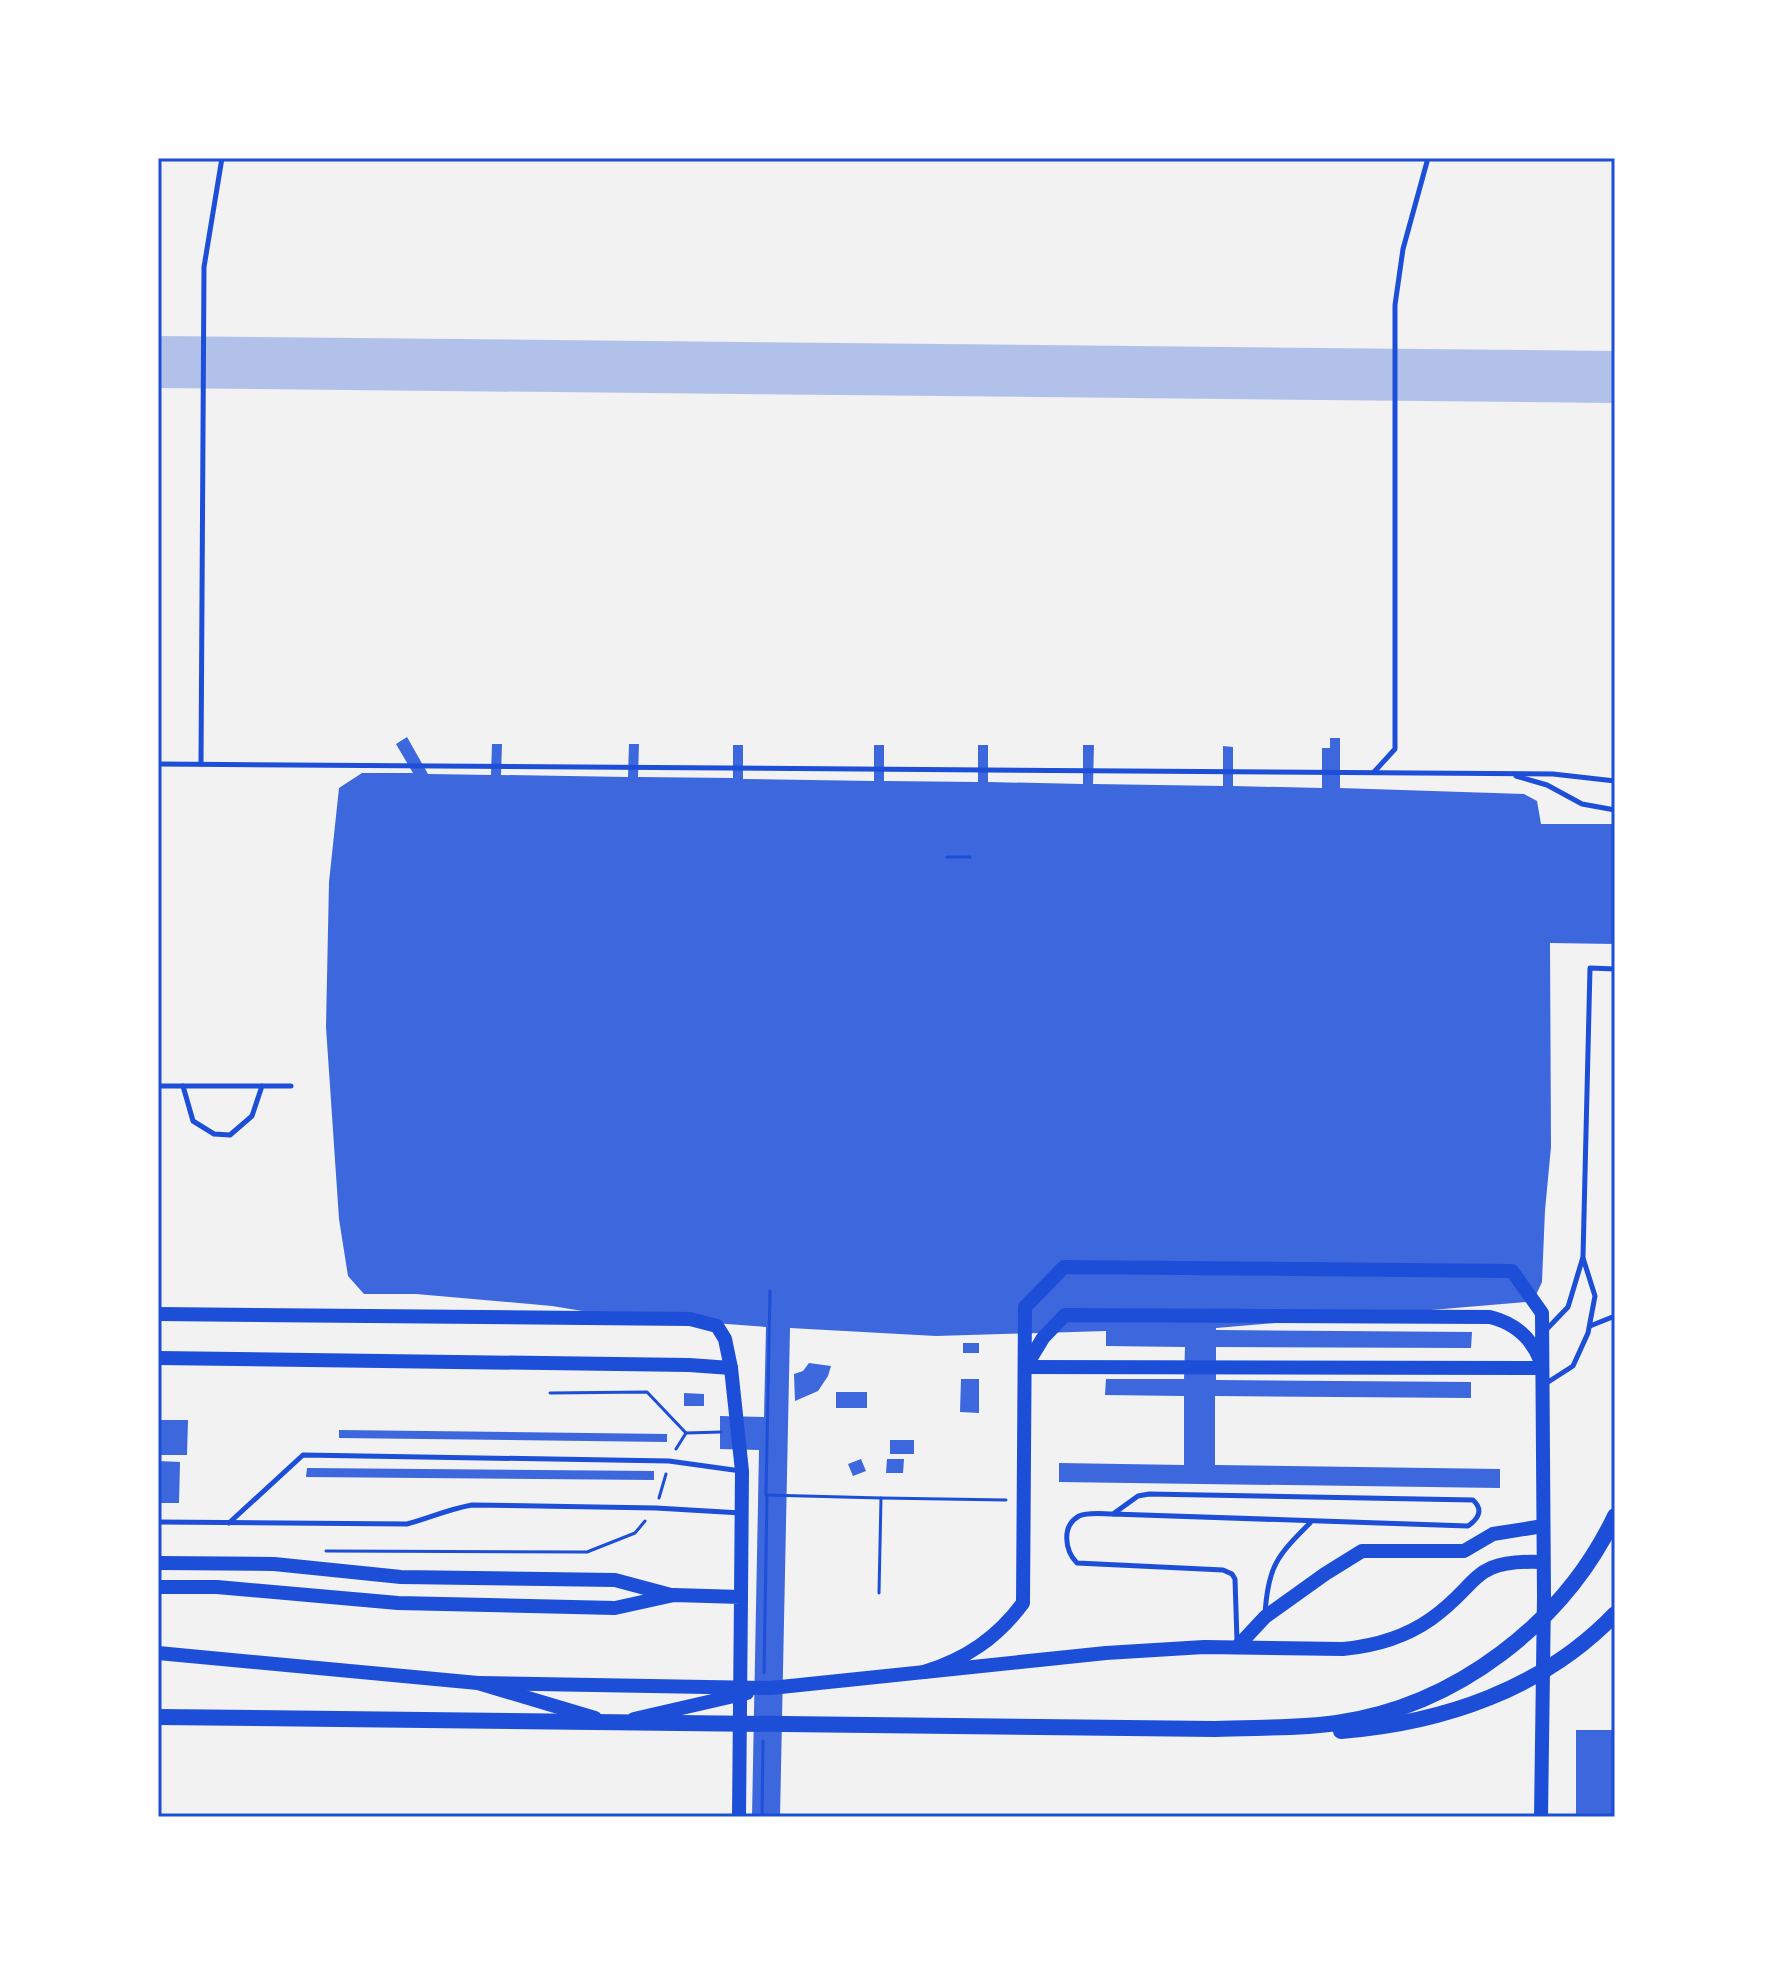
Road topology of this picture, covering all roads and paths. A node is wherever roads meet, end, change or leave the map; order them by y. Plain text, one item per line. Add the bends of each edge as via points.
1 (222, 158) edge
2 (1428, 158) edge
3 (158, 764) edge
4 (201, 764) junction
5 (1373, 772) junction
6 (1507, 774) junction
7 (1615, 781) edge
8 (1615, 810) edge
9 (947, 857) dead end
10 (970, 857) dead end
11 (1615, 969) edge
12 (158, 1086) edge
13 (183, 1086) junction
14 (262, 1086) junction
15 (291, 1086) dead end
16 (1583, 1257) junction
17 (770, 1291) dead end
18 (158, 1314) edge
19 (1615, 1316) edge
20 (1590, 1326) junction
21 (1542, 1335) junction
22 (158, 1358) edge
23 (1025, 1367) junction
24 (731, 1368) junction
25 (1542, 1368) junction
26 (1542, 1386) junction
27 (550, 1393) dead end
28 (736, 1432) junction
29 (686, 1433) junction
30 (669, 1461) junction
31 (742, 1471) junction
32 (767, 1495) dead end
33 (881, 1498) junction
34 (1026, 1501) junction
35 (656, 1508) junction
36 (741, 1513) junction
37 (1113, 1514) junction
38 (1615, 1516) edge
39 (158, 1522) edge
40 (1311, 1522) junction
41 (229, 1523) junction
42 (1543, 1526) junction
43 (314, 1551) dead end
44 (1543, 1562) junction
45 (158, 1563) edge
46 (158, 1587) edge
47 (879, 1593) dead end
48 (674, 1595) junction
49 (741, 1597) junction
50 (1615, 1614) edge
51 (1265, 1617) junction
52 (1237, 1647) junction
53 (158, 1653) edge
54 (924, 1672) junction
55 (478, 1683) junction
56 (767, 1684) junction
57 (158, 1717) edge
58 (613, 1724) junction
59 (1215, 1729) junction
60 (763, 1740) dead end
61 (739, 1817) edge
62 (762, 1817) edge
63 (1541, 1817) edge

1 - 4 lane via 204,267
2 - 5 lane via 1403,249 1395,305 1395,749
3 - 4 lane
4 - 5 lane
5 - 6 lane
6 - 7 lane
6 - 8 lane via 1547,785 1582,804
9 - 10 path
11 - 16 lane via 1590,968
12 - 13 lane
13 - 14 lane
13 - 14 lane via 193,1121 214,1134 230,1135 252,1116
14 - 15 lane
16 - 20 lane via 1595,1296
16 - 21 lane via 1568,1307
17 - 33 path via 766,1495
18 - 24 main road via 690,1319 717,1326
19 - 20 lane
20 - 26 lane via 1573,1366
21 - 23 main road via 1542,1313 1512,1271 1064,1267 1025,1307
21 - 25 main road
22 - 24 main road
23 - 25 main road
23 - 25 main road via 1065,1315 1081,1315 1490,1317 1523,1333
23 - 34 main road
24 - 28 main road
25 - 26 main road
26 - 42 main road
27 - 29 path via 647,1392
28 - 29 path
28 - 31 main road
29 - 30 path
30 - 31 lane
30 - 35 path
30 - 41 lane via 303,1455
31 - 36 main road
32 - 56 path
33 - 34 path
33 - 47 path
34 - 54 main road via 1023,1603 979,1648
35 - 36 lane
35 - 41 lane via 472,1505 407,1524
35 - 43 path via 635,1533 587,1552
36 - 49 main road
37 - 40 lane
37 - 40 lane via 1149,1494 1473,1500 1480,1513 1468,1526
37 - 52 lane via 1078,1517 1070,1525 1069,1554 1077,1563 1232,1574
38 - 59 main road via 1586,1567 1543,1618 1463,1678 1402,1706 1347,1721
39 - 41 lane
40 - 51 lane via 1275,1564
42 - 44 main road
42 - 51 main road via 1493,1534 1464,1551 1362,1551
44 - 52 main road via 1489,1568 1434,1617 1383,1642 1343,1649
44 - 63 main road
45 - 48 main road via 274,1564 401,1577 615,1580
46 - 48 main road via 398,1603 615,1608
48 - 49 main road
49 - 61 main road
50 - 59 main road via 1577,1650 1529,1680 1431,1717 1330,1732
51 - 52 main road
52 - 54 main road via 1106,1653
53 - 55 main road
54 - 56 main road
55 - 56 main road
55 - 58 main road
56 - 58 main road
57 - 58 main road
58 - 59 main road
60 - 62 path

